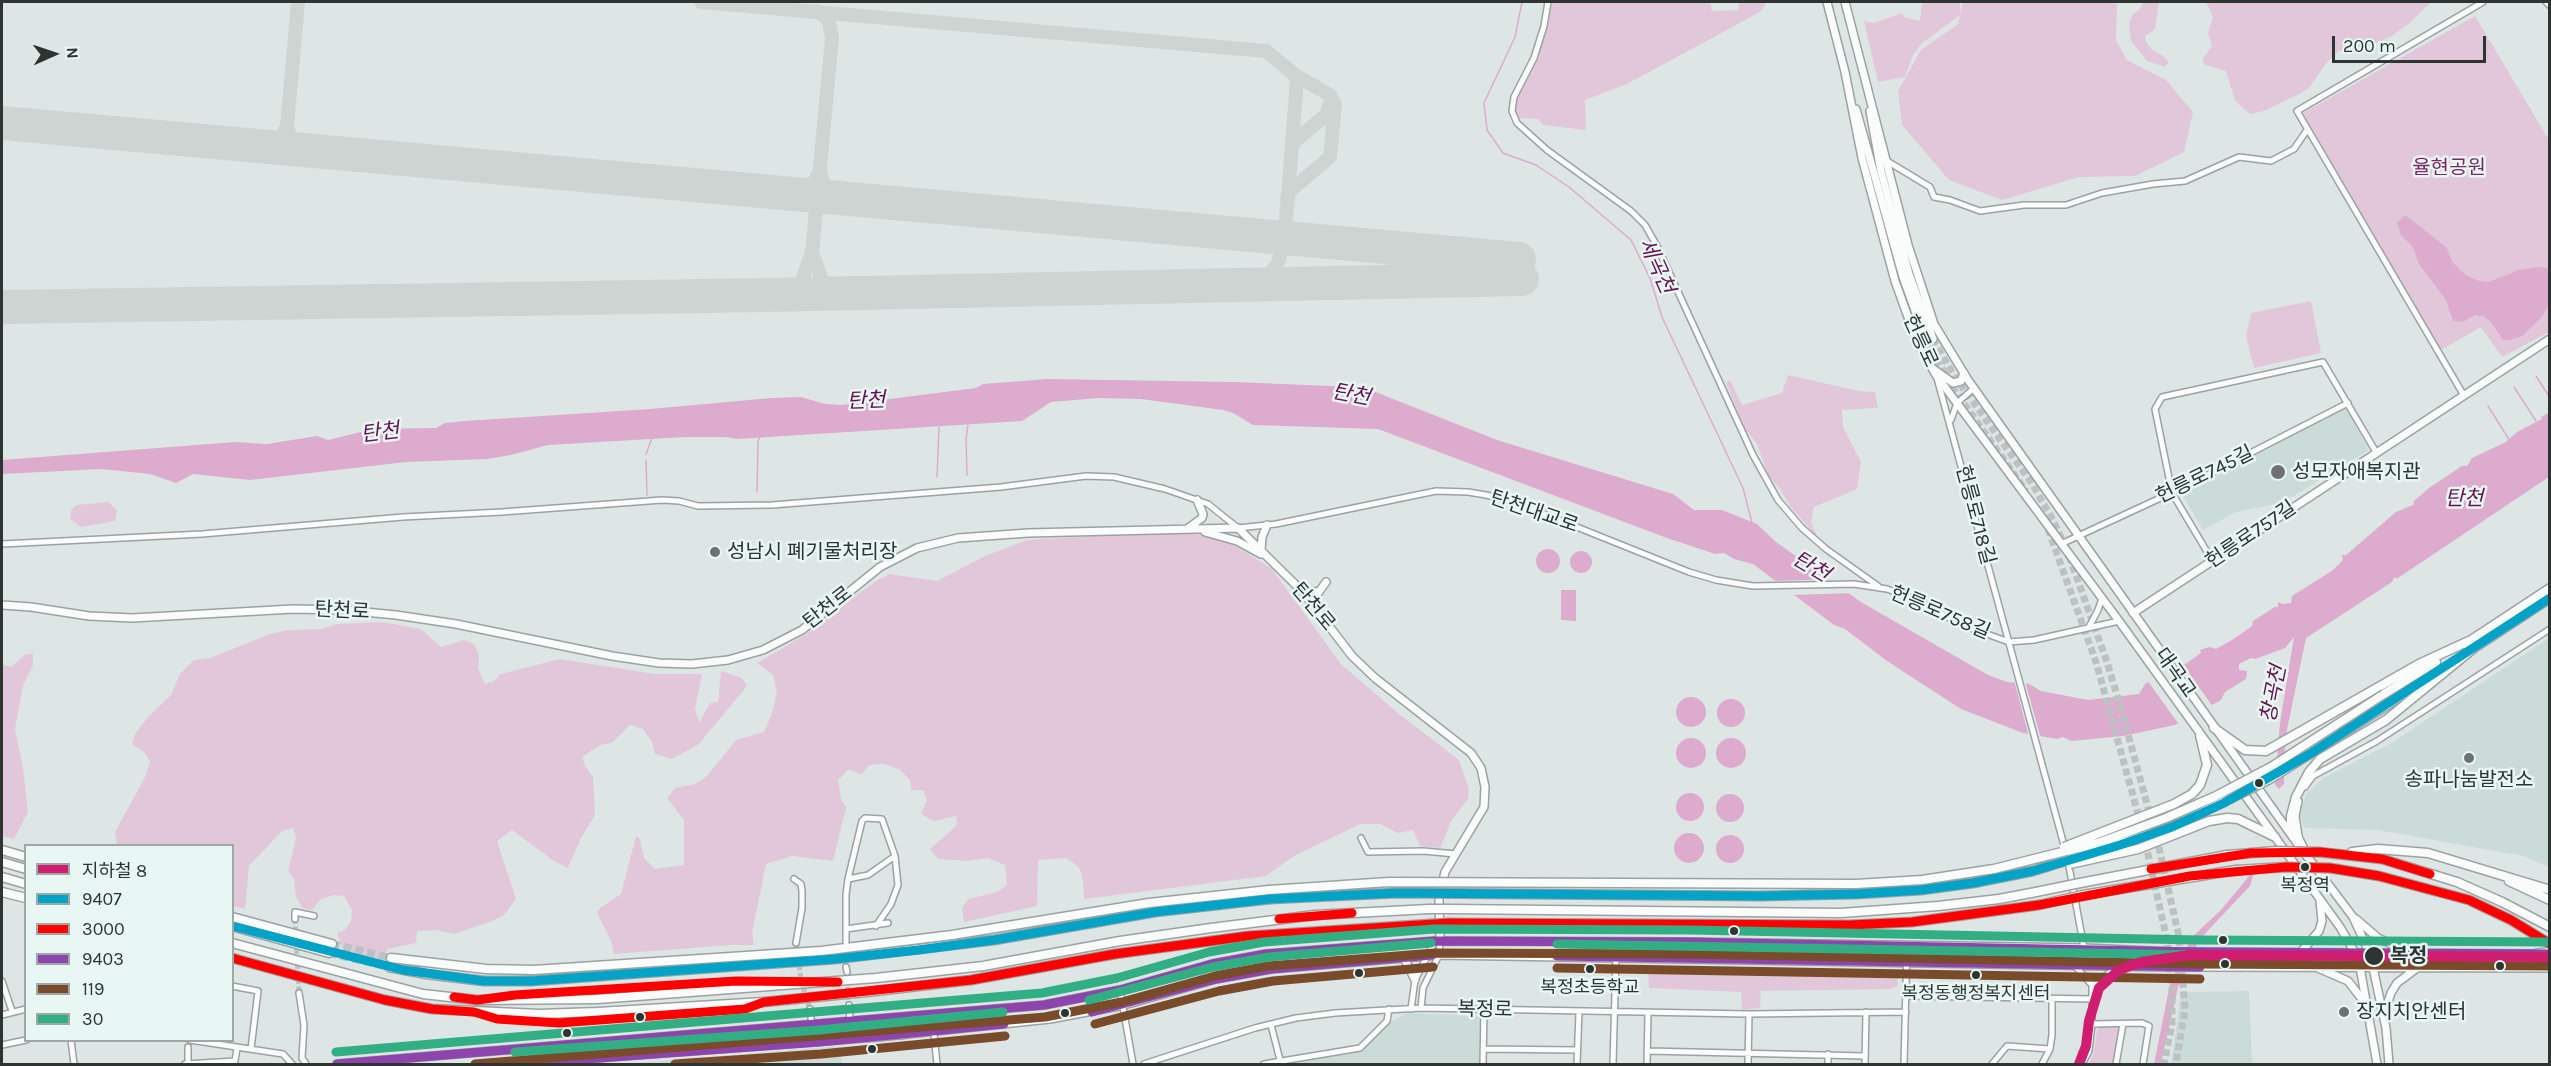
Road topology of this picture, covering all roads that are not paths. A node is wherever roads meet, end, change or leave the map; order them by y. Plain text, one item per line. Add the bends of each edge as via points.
1 (1548, 2) edge
2 (1827, 2) edge
3 (1845, 2) edge
4 (2483, 2) edge
5 (2546, 2) edge
6 (2550, 6) edge
7 (1860, 61) junction
8 (1845, 72) junction
9 (2307, 130) junction
10 (1887, 161) junction
11 (2550, 339) edge
12 (1934, 372) junction
13 (1964, 374) junction
14 (1974, 388) junction
15 (2463, 394) junction
16 (1958, 403) junction
17 (2348, 403) junction
18 (1950, 421) junction
19 (2376, 452) junction
20 (2172, 493) junction
21 (1197, 500) junction
22 (1267, 525) junction
23 (1238, 528) junction
24 (1185, 530) junction
25 (1200, 530) junction
26 (2077, 535) junction
27 (2, 544) edge
28 (2061, 544) junction
29 (1261, 550) junction
30 (2212, 560) junction
31 (1274, 563) junction
32 (1326, 582) dead end
33 (1753, 586) joint
34 (1878, 586) dead end
35 (2550, 588) edge
36 (1302, 591) junction
37 (2102, 598) junction
38 (2550, 598) edge
39 (2, 605) edge
40 (2135, 616) junction
41 (2121, 624) junction
42 (2089, 627) junction
43 (2550, 629) edge
44 (2009, 642) junction
45 (2471, 645) junction
46 (2382, 691) junction
47 (2214, 728) junction
48 (2200, 735) junction
49 (2275, 837) junction
50 (1361, 838) dead end
51 (2300, 842) junction
52 (2, 850) edge
53 (2336, 853) junction
54 (1456, 854) junction
55 (24, 856) edge
56 (895, 856) junction
57 (2307, 856) junction
58 (2031, 861) junction
59 (2, 862) edge
60 (2477, 867) junction
61 (24, 868) edge
62 (2032, 871) junction
63 (2, 877) edge
64 (794, 879) dead end
65 (848, 879) junction
66 (24, 883) edge
67 (2550, 890) edge
68 (2, 892) edge
69 (1269, 895) junction
70 (24, 898) edge
71 (2320, 898) junction
72 (2550, 900) edge
73 (314, 916) dead end
74 (2353, 917) junction
75 (234, 918) edge
76 (295, 919) dead end
77 (888, 923) dead end
78 (234, 926) edge
79 (876, 926) junction
80 (2550, 927) edge
81 (846, 929) junction
82 (1438, 939) junction
83 (846, 942) dead end
84 (796, 943) tunnel mouth
85 (234, 944) edge
86 (1906, 946) junction
87 (2084, 948) junction
88 (2549, 948) edge
89 (2300, 953) junction
90 (2355, 953) junction
91 (2370, 954) junction
92 (2415, 954) junction
93 (2535, 954) joint
94 (1439, 955) junction
95 (1426, 956) junction
96 (1616, 957) junction
97 (1404, 958) junction
98 (234, 959) edge
99 (1906, 962) junction
100 (390, 963) tunnel mouth
101 (2075, 966) junction
102 (2118, 966) junction
103 (2313, 966) junction
104 (2360, 967) junction
105 (2373, 968) junction
106 (2417, 968) junction
107 (2550, 968) edge
108 (1415, 980) junction
109 (2, 981) edge
110 (2092, 985) junction
111 (234, 988) edge
112 (1120, 990) junction
113 (299, 993) tunnel mouth
114 (1906, 996) junction
115 (2052, 999) junction
116 (2093, 999) junction
117 (849, 1005) tunnel mouth
118 (1124, 1005) junction
119 (2368, 1007) junction
120 (1421, 1008) junction
121 (810, 1009) tunnel mouth
122 (1389, 1009) junction
123 (1411, 1009) junction
124 (24, 1010) edge
125 (1484, 1010) junction
126 (12, 1011) junction
127 (1579, 1012) junction
128 (1614, 1012) junction
129 (1866, 1012) junction
130 (1906, 1012) junction
131 (1648, 1013) junction
132 (1749, 1014) junction
133 (2, 1015) edge
134 (932, 1015) junction
135 (901, 1018) junction
136 (877, 1020) junction
137 (850, 1023) junction
138 (2092, 1024) junction
139 (2123, 1024) junction
140 (1271, 1025) junction
141 (812, 1026) junction
142 (2386, 1028) junction
143 (933, 1031) junction
144 (903, 1035) junction
145 (878, 1037) junction
146 (24, 1040) edge
147 (71, 1042) edge
148 (222, 1043) edge
149 (189, 1044) edge
150 (2, 1045) edge
151 (544, 1046) junction
152 (237, 1048) junction
153 (1483, 1048) junction
154 (251, 1049) junction
155 (2050, 1049) junction
156 (1577, 1050) junction
157 (1648, 1051) junction
158 (1748, 1053) junction
159 (1828, 1054) junction
160 (1172, 1055) junction
161 (1865, 1056) junction
162 (1280, 1060) junction
163 (413, 1061) edge
164 (545, 1062) junction
165 (187, 1064) edge
166 (74, 1065) edge
167 (292, 1065) edge
168 (306, 1065) edge
169 (337, 1065) edge
170 (516, 1065) edge
171 (937, 1065) edge
172 (1133, 1065) edge
173 (1144, 1065) edge
174 (1173, 1065) edge
175 (1264, 1065) edge
176 (1483, 1065) edge
177 (1577, 1065) edge
178 (1613, 1065) edge
179 (1647, 1065) edge
180 (1748, 1065) edge
181 (1828, 1065) edge
182 (1865, 1065) edge
183 (1904, 1065) edge
184 (1992, 1065) edge
185 (2042, 1065) edge
186 (2082, 1065) edge
187 (2116, 1065) edge
188 (2143, 1065) edge
189 (2377, 1065) edge
190 (2389, 1065) edge

1 - 34 street via 1534,58 1514,97 1512,111 1517,123 1645,225 1778,500 1826,549
2 - 8 main road, 헌릉로
3 - 7 main road, 헌릉로
4 - 9 street via 2297,111
5 - 6 street
7 - 8 main road via 1887,194 1929,340 1903,277
7 - 10 main road, 헌릉로
8 - 12 main road, 헌릉로 via 1862,158 1895,281 1917,342
9 - 10 street via 2294,148 2271,161 2239,156 2185,181 2102,193 2067,205 1980,211 1934,197 1930,187
9 - 15 street
10 - 13 main road, 헌릉로 via 1920,287 1934,324
11 - 15 main road, 헌릉로757길
12 - 13 main road via 1953,383 1961,381
12 - 16 main road, 헌릉로
12 - 18 street, 헌릉로718길
13 - 14 main road, 헌릉로
14 - 16 street
14 - 26 main road, 헌릉로
15 - 19 main road, 헌릉로757길
16 - 18 street
16 - 28 main road, 헌릉로
17 - 19 street
17 - 20 street, 헌릉로745길
17 - 20 street via 2323,362 2162,397 2155,409
18 - 44 street, 헌릉로718길
19 - 30 main road, 헌릉로757길
20 - 26 street, 헌릉로745길
20 - 30 street
21 - 23 street
21 - 24 main road via 1202,518
21 - 27 street via 1127,479 1086,476 990,488 772,505 698,506 662,500 213,533
22 - 23 street, 탄천대교로
22 - 29 main road
22 - 33 street, 탄천대교로 via 1436,491 1468,492 1512,501 1689,572
23 - 25 main road, 탄천로
23 - 29 main road, 탄천로
24 - 25 main road, 탄천로
24 - 39 main road, 탄천로 via 1028,533 958,538 917,548 880,567 802,630 763,650 728,660 692,664 612,656 456,624 344,610 132,618
25 - 31 main road via 1237,541
26 - 28 street, 헌릉로745길
26 - 40 main road, 헌릉로
28 - 37 main road, 헌릉로
29 - 31 main road, 탄천로
30 - 40 main road, 헌릉로757길
31 - 36 main road, 탄천로
32 - 36 main road via 1319,592
33 - 44 street, 헌릉로758길 via 1854,584 1887,589 1962,625
35 - 45 highway
36 - 54 main road, 탄천로 via 1352,656 1471,753 1481,768 1484,807
37 - 41 main road, 헌릉로
37 - 42 street
38 - 45 highway
40 - 47 main road, 대곡교
41 - 42 street, 헌릉로758길
41 - 48 main road, 대곡교
42 - 44 street, 헌릉로758길
43 - 51 street via 2377,741 2313,776 2300,793 2296,816
44 - 87 street, 헌릉로718길 via 2065,850
45 - 46 highway
45 - 51 highway via 2386,720 2320,759 2301,786 2293,810 2291,824
45 - 62 highway, bridge via 2390,703 2268,780 2224,803 2152,834
46 - 47 highway via 2279,746 2259,752 2235,746
46 - 58 highway, bridge via 2280,762 2214,797 2098,843
47 - 57 main road
48 - 49 main road
48 - 58 highway, bridge via 2207,765 2192,794
49 - 62 highway, bridge via 2238,819 2227,818 2098,860
49 - 71 main road
50 - 54 street via 1368,852
51 - 57 highway
52 - 55 highway
53 - 60 highway via 2414,851
53 - 80 highway via 2382,859 2457,882
53 - 85 highway, bridge via 2276,851 2227,855 1999,899 1841,913 1429,909 1315,915 1120,940 983,966 587,1000 477,1000 423,994
54 - 82 main road, 탄천로 via 1445,872 1439,898
56 - 65 street via 868,875
56 - 65 street via 882,819 865,818
56 - 79 street via 897,885 891,904
57 - 74 main road
58 - 69 highway, bridge via 1922,880 1856,885 1400,882
59 - 61 highway
60 - 67 highway
60 - 72 highway
62 - 69 highway, bridge via 1932,889 1857,894
63 - 66 highway
64 - 84 street via 801,884 802,891
65 - 81 street
68 - 70 highway
69 - 100 highway via 1149,903 952,935 821,951 534,970
71 - 89 main road via 2319,932
71 - 90 main road
73 - 76 street via 296,912
74 - 91 main road
74 - 92 main road via 2381,940
75 - 78 highway via 330,948
77 - 79 street
79 - 81 street
81 - 83 street
82 - 86 main road
82 - 94 street
82 - 95 street
82 - 112 main road via 1266,954 1212,964
86 - 87 main road
86 - 99 street
87 - 89 main road, bridge
88 - 93 highway
88 - 98 highway, bridge via 2511,920 2469,900 2379,876 2330,868 2286,867 2236,870 2039,905 1912,922 1449,922 1248,936 1115,954 971,980 844,994 563,1013 432,1009
89 - 90 main road
90 - 91 main road
90 - 104 main road
91 - 92 main road
91 - 105 main road
92 - 93 main road
94 - 95 main road
94 - 96 main road
94 - 120 street via 1424,988
95 - 97 main road
95 - 108 street
96 - 99 main road
96 - 128 street
97 - 108 main road
97 - 118 main road via 1271,969 1216,979
99 - 101 main road
99 - 114 street
101 - 102 main road
101 - 110 street
102 - 103 main road, bridge
102 - 110 street
103 - 104 main road
103 - 119 main road via 2348,981
104 - 105 main road
104 - 119 main road
105 - 106 main road
105 - 142 main road
106 - 107 main road
106 - 142 main road via 2397,983 2391,993
108 - 123 street
109 - 126 street
110 - 116 street
111 - 154 street via 258,991
112 - 118 street
112 - 134 main road via 1044,1005
113 - 168 street via 304,1025 302,1058
114 - 115 street
114 - 130 street
115 - 116 street
115 - 155 street
116 - 138 street
117 - 137 street
118 - 143 main road via 1050,1019
118 - 172 street
119 - 189 main road
120 - 123 street, 복정로
120 - 125 street, 복정로
121 - 141 street
122 - 123 street, 복정로
122 - 140 street, 복정로 via 1296,1018
122 - 162 street via 1387,1022 1360,1048
124 - 126 street
125 - 127 street, 복정로
125 - 153 street
126 - 133 street
127 - 128 street, 복정로
127 - 156 street
128 - 131 street, 복정로
128 - 178 street
129 - 130 street, 복정로
129 - 132 street, 복정로
129 - 161 street
130 - 183 street
131 - 132 street, 복정로
131 - 157 street
132 - 158 street
134 - 135 main road
134 - 143 street
135 - 136 main road
135 - 144 main road
136 - 137 main road
136 - 145 main road
137 - 141 main road
138 - 139 street
138 - 186 street via 2089,1051
139 - 187 street
139 - 188 street via 2150,1026
140 - 160 street, 복정로
140 - 162 street
141 - 151 main road
142 - 190 main road
143 - 144 main road
143 - 171 street
144 - 145 main road
145 - 164 main road
146 - 150 street
147 - 166 street
148 - 149 street
148 - 152 street
149 - 165 street
151 - 163 main road
151 - 164 main road
152 - 154 street
152 - 165 street via 235,1061
153 - 156 street
153 - 176 street
154 - 167 street via 283,1054
155 - 184 street via 2007,1046
155 - 185 street
156 - 177 street
157 - 158 street
157 - 179 street
158 - 159 street
158 - 180 street
159 - 161 street
159 - 181 street
160 - 173 street, 복정로
160 - 174 street
161 - 182 street
162 - 175 street
163 - 169 main road
164 - 170 main road

